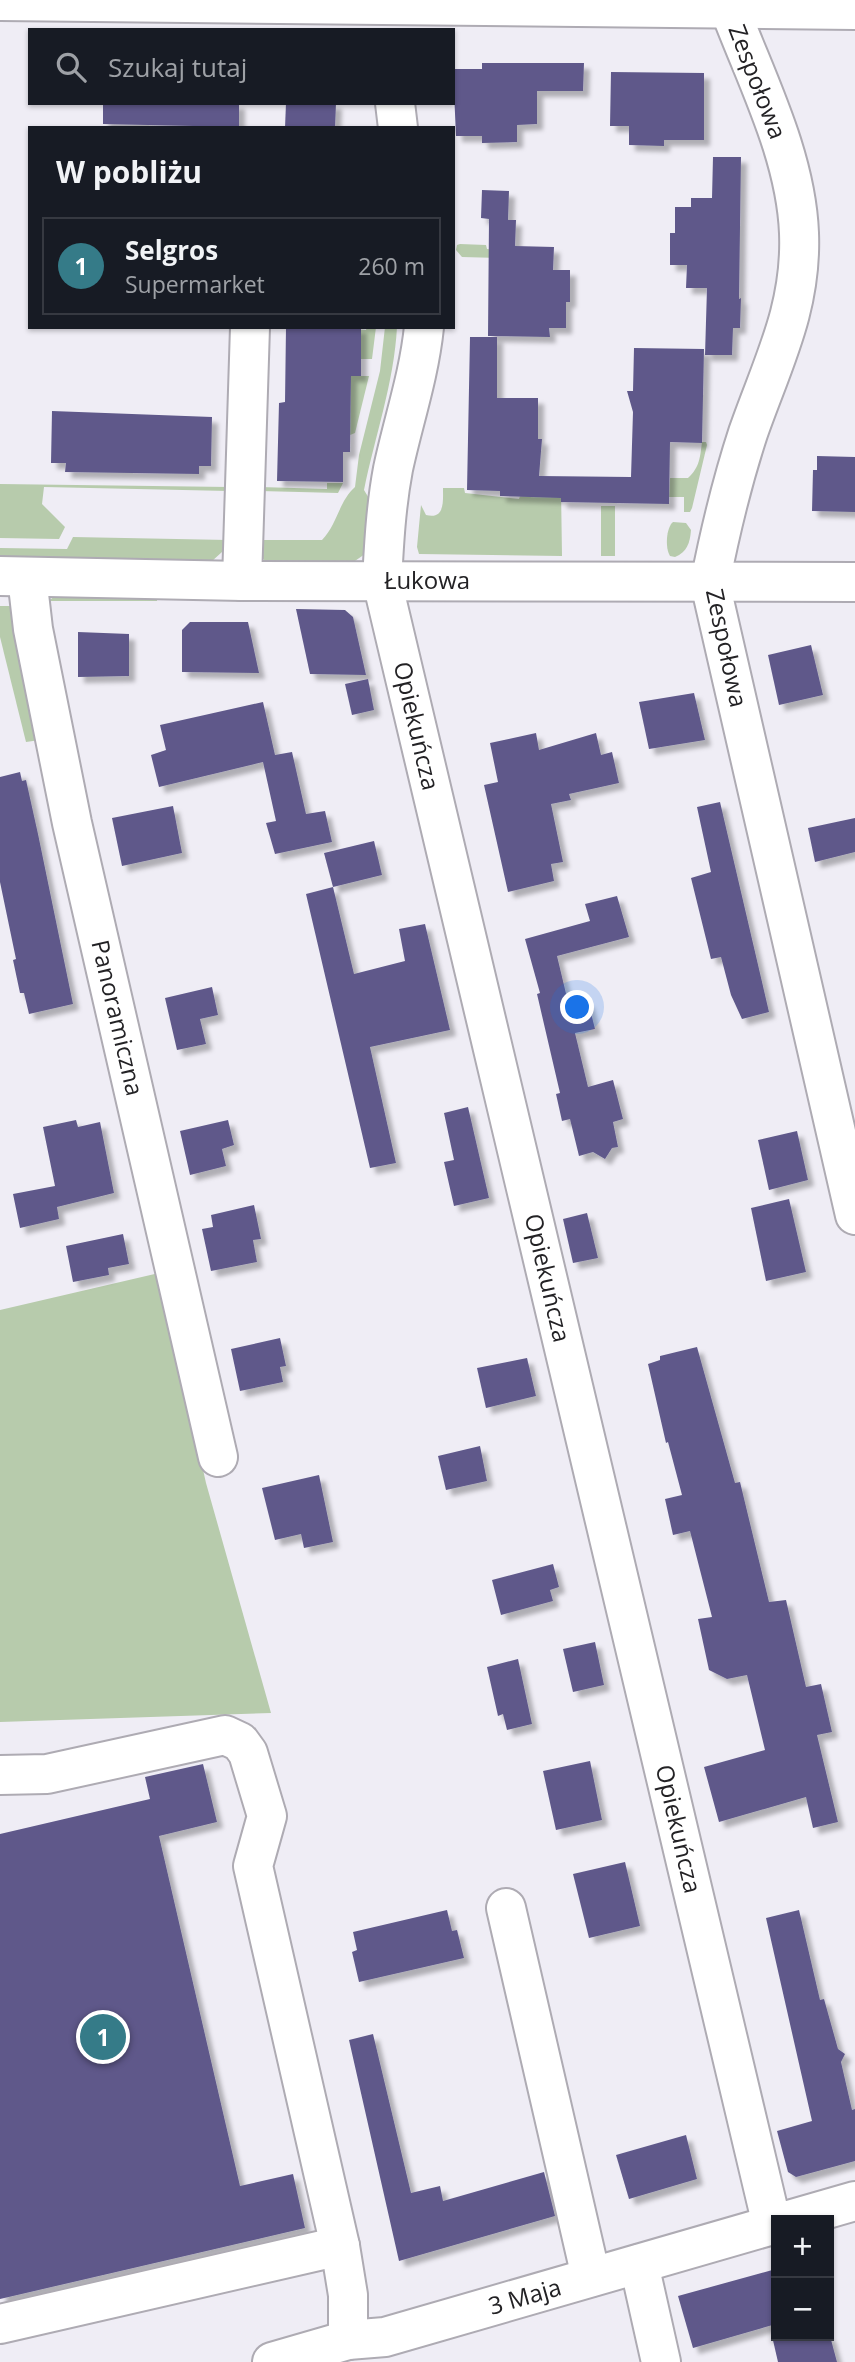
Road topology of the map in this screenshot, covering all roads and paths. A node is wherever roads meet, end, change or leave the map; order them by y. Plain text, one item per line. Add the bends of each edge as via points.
1 (0, 1) edge
2 (730, 10) junction
3 (855, 10) edge
4 (392, 18) edge
5 (395, 105) edge
6 (398, 126) edge
7 (250, 329) edge
8 (424, 329) edge
9 (14, 576) edge
10 (242, 581) junction
11 (382, 581) junction
12 (855, 582) edge
13 (710, 583) junction
14 (855, 1215) edge
15 (218, 1457) dead end
16 (0, 1775) edge
17 (506, 1908) dead end
18 (855, 2201) edge
19 (777, 2215) edge
20 (807, 2215) edge
21 (771, 2225) edge
22 (340, 2246) junction
23 (639, 2264) junction
24 (591, 2277) junction
25 (0, 2324) edge
26 (348, 2340) junction
27 (272, 2362) edge
28 (661, 2362) edge

1 - 4 street
2 - 3 street
2 - 4 street
2 - 13 street, Zespołowa via 791,181 799,231 799,271 792,312 722,522
5 - 6 street
7 - 10 street
8 - 11 street, Opiekuńcza via 387,506
9 - 10 street, Łukowa
9 - 15 street, Panoramiczna via 31,619 72,823
10 - 11 street, Łukowa
11 - 13 street, Łukowa
11 - 19 street, Opiekuńcza
12 - 13 street, Łukowa
13 - 14 street, Zespołowa
16 - 22 street via 47,1774 225,1735 240,1742 248,1753 267,1816 253,1866
17 - 24 street
18 - 20 street, 3 Maja
21 - 23 street, 3 Maja
22 - 25 street
22 - 26 street via 348,2295
23 - 24 street, 3 Maja
23 - 28 street
24 - 26 street, 3 Maja via 385,2337
26 - 27 street, 3 Maja

